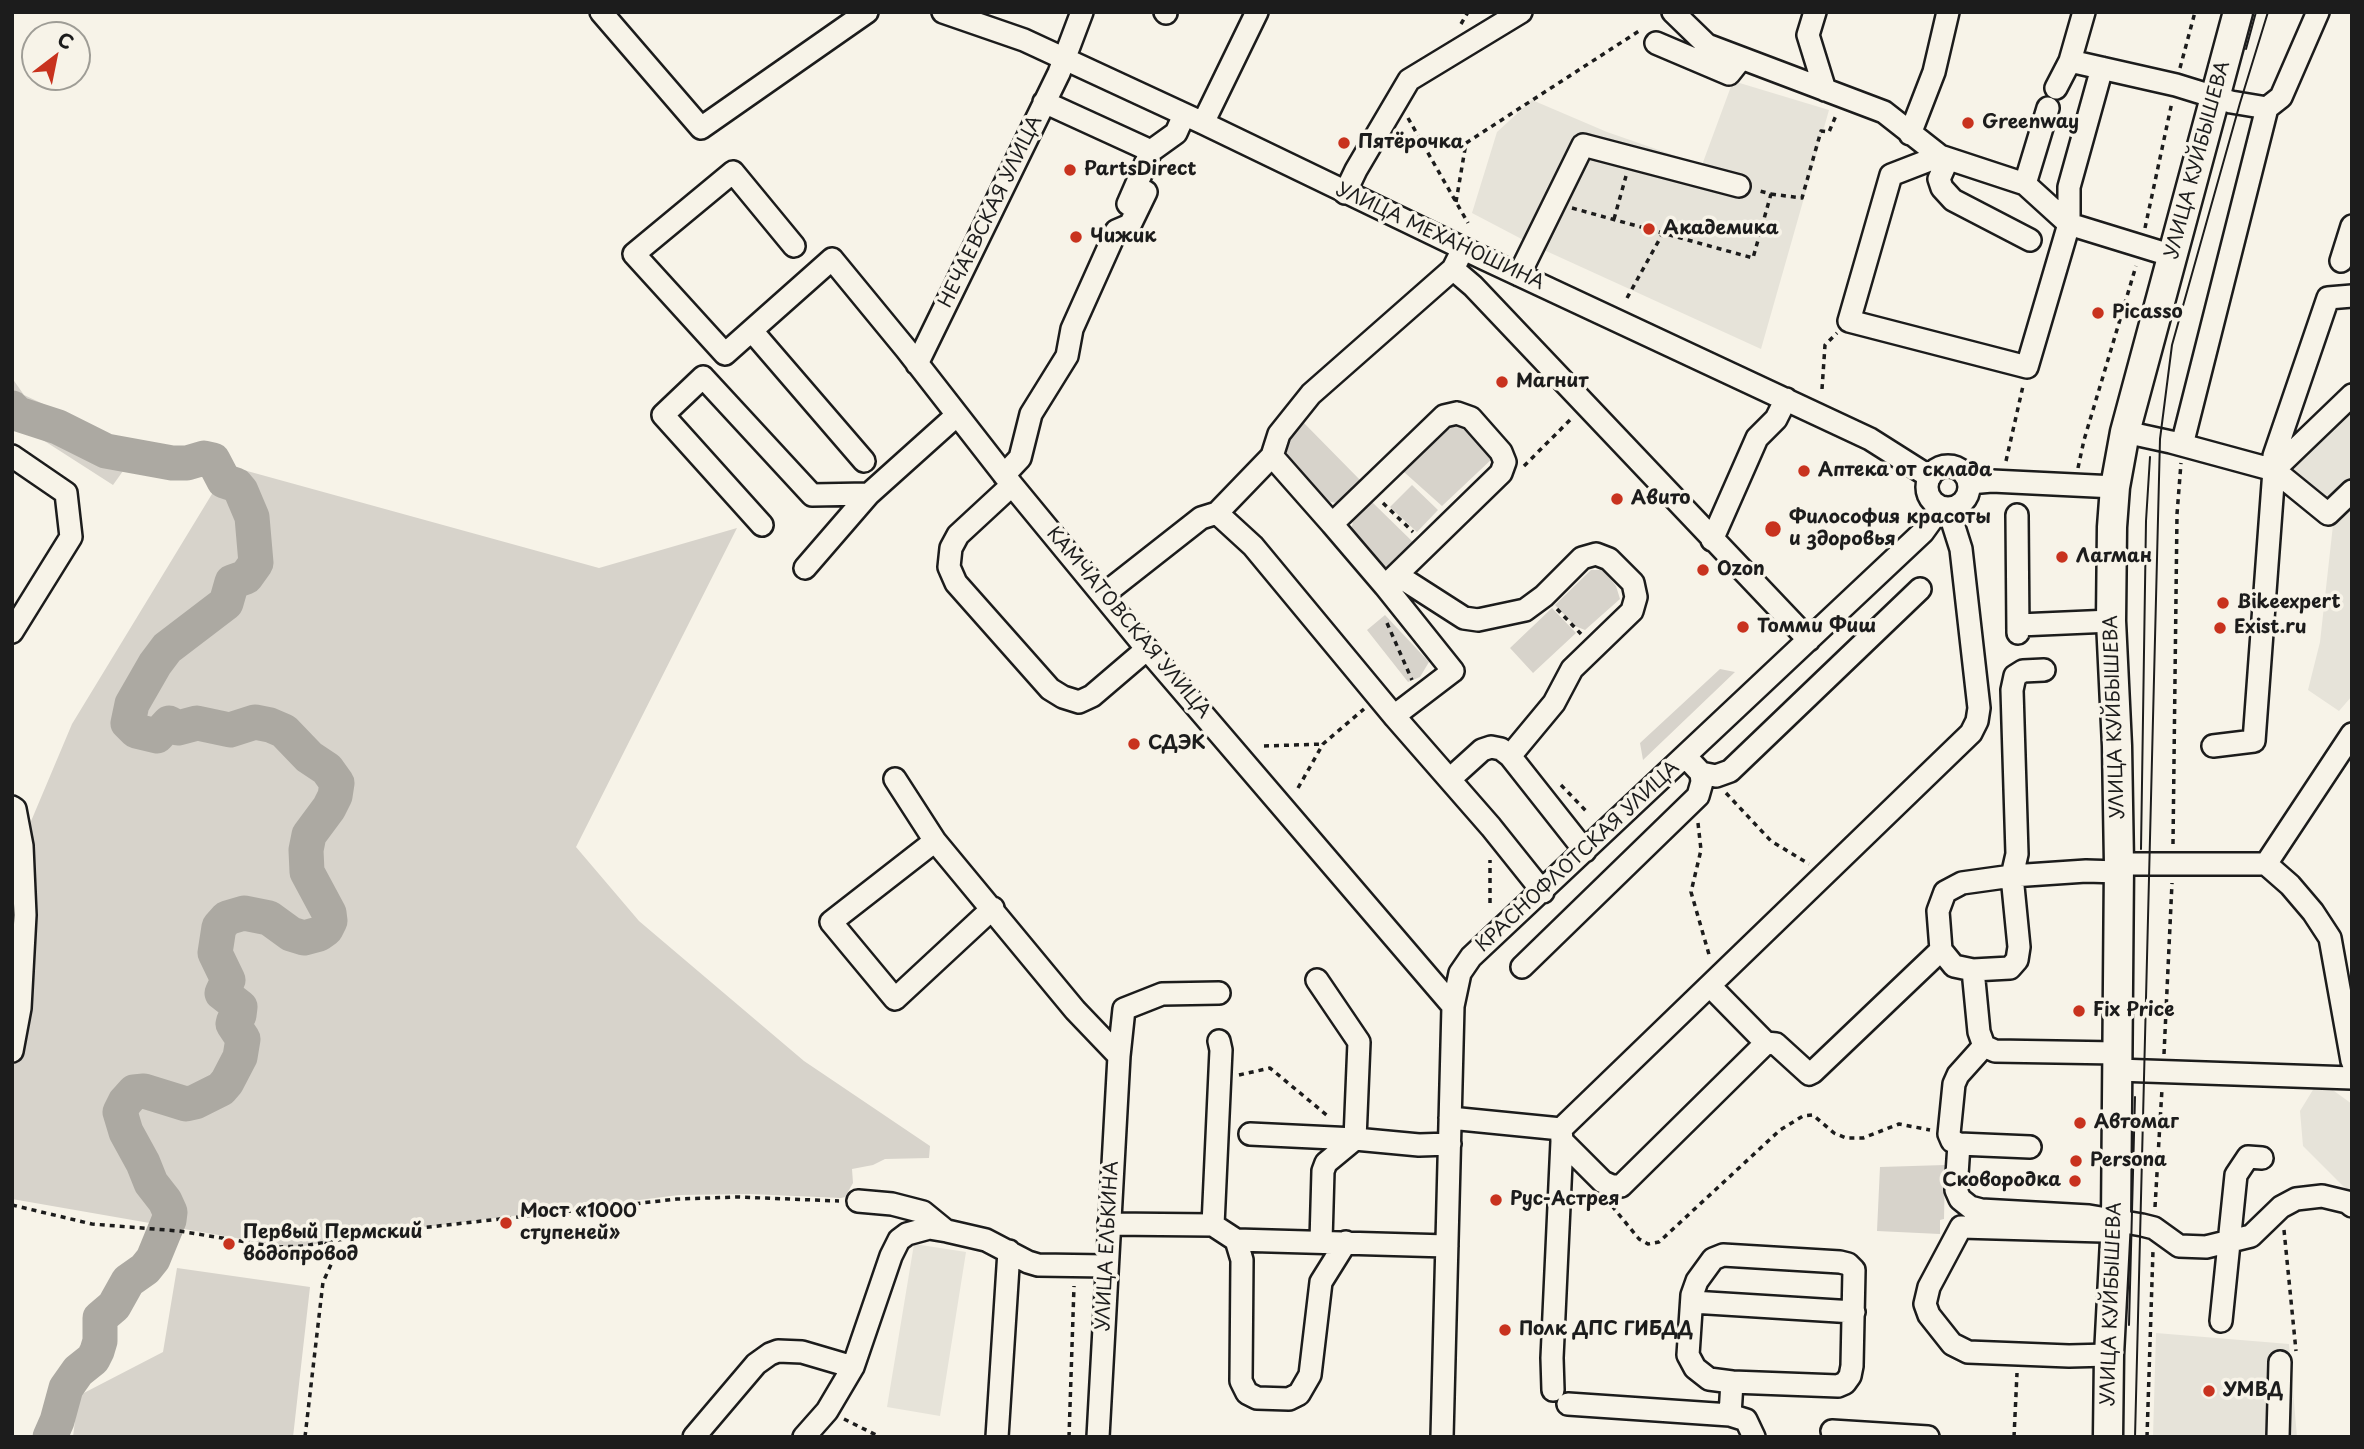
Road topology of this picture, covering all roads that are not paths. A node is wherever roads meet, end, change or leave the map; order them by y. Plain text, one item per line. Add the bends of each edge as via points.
1 (600, 12) edge
2 (867, 12) edge
3 (943, 12) edge
4 (1082, 12) edge
5 (1257, 12) edge
6 (1521, 12) edge
7 (1673, 12) edge
8 (1815, 12) edge
9 (1948, 12) edge
10 (2084, 12) edge
11 (2238, 12) edge
12 (2318, 12) edge
13 (1650, 35) road end
14 (1741, 59) junction
15 (1064, 60) junction
16 (2070, 61) junction
17 (2102, 68) junction
18 (1835, 94) junction
19 (2215, 97) junction
20 (1044, 102) junction
21 (2267, 108) junction
22 (1193, 119) junction
23 (1910, 134) junction
24 (1151, 151) junction
25 (1944, 158) junction
26 (2025, 184) junction
27 (1739, 186) road end
28 (1146, 192) dead end
29 (1345, 193) junction
30 (2069, 224) junction
31 (2352, 226) edge
32 (2030, 240) dead end
33 (794, 246) dead end
34 (1464, 249) junction
35 (2173, 256) junction
36 (2341, 261) dead end
37 (1453, 269) junction
38 (1519, 275) junction
39 (2352, 296) edge
40 (1063, 321) dead end
41 (752, 331) junction
42 (917, 364) junction
43 (2352, 395) edge
44 (1786, 399) junction
45 (957, 415) junction
46 (2125, 432) junction
47 (2182, 445) junction
48 (12, 456) edge
49 (1272, 457) junction
50 (864, 461) dead end
51 (2274, 470) junction
52 (1930, 477) junction
53 (1008, 480) junction
54 (1969, 483) junction
55 (2115, 487) junction
56 (2352, 491) edge
57 (869, 494) junction
58 (1945, 508) junction
59 (1217, 513) junction
60 (2017, 515) dead end
61 (1332, 524) junction
62 (762, 525) dead end
63 (1712, 540) junction
64 (805, 568) dead end
65 (1391, 580) junction
66 (1920, 589) dead end
67 (1103, 595) junction
68 (2111, 621) junction
69 (12, 632) edge
70 (1809, 640) junction
71 (1147, 649) junction
72 (2045, 670) dead end
73 (1394, 716) junction
74 (2349, 743) edge
75 (2213, 746) dead end
76 (1510, 756) junction
77 (1686, 757) junction
78 (1708, 775) junction
79 (895, 779) dead end
80 (1450, 779) junction
81 (12, 807) edge
82 (935, 841) junction
83 (1586, 851) junction
84 (2266, 864) junction
85 (2119, 868) junction
86 (2012, 876) junction
87 (1543, 892) junction
88 (993, 908) junction
89 (1941, 950) junction
90 (1522, 967) dead end
91 (1973, 970) junction
92 (2344, 974) edge
93 (1317, 980) dead end
94 (1712, 985) junction
95 (1219, 993) dead end
96 (1453, 1006) junction
97 (1219, 1041) dead end
98 (1766, 1043) junction
99 (1984, 1046) junction
100 (12, 1051) edge
101 (1119, 1056) junction
102 (2117, 1061) junction
103 (2352, 1061) edge
104 (2352, 1078) edge
105 (1450, 1118) junction
106 (1251, 1134) dead end
107 (1562, 1135) junction
108 (1355, 1139) junction
109 (1954, 1139) junction
110 (1450, 1144) junction
111 (2030, 1147) dead end
112 (2262, 1158) dead end
113 (858, 1201) road end
114 (2352, 1206) edge
115 (1109, 1224) junction
116 (1213, 1226) junction
117 (2116, 1226) junction
118 (947, 1231) junction
119 (1236, 1240) junction
120 (1321, 1241) junction
121 (1346, 1242) junction
122 (2228, 1242) junction
123 (1447, 1246) junction
124 (1009, 1251) junction
125 (1107, 1266) junction
126 (1692, 1303) junction
127 (1854, 1312) junction
128 (2221, 1321) dead end
129 (2109, 1355) junction
130 (2288, 1358) road end
131 (853, 1367) junction
132 (1731, 1382) junction
133 (1730, 1415) junction
134 (1832, 1431) dead end
135 (694, 1437) edge
136 (804, 1437) edge
137 (997, 1437) edge
138 (1098, 1437) edge
139 (1442, 1437) edge
140 (1754, 1437) edge
141 (1928, 1437) edge
142 (2108, 1437) edge
143 (2278, 1437) edge

1 - 2 street via 701,128
3 - 15 street, УЛИЦА МЕХАНОШИНА via 1024,40
4 - 15 street, НЕЧАЕВСКАЯ УЛИЦА
5 - 22 street
6 - 29 street via 1409,80
7 - 14 street via 1707,45
8 - 18 street via 1808,35
9 - 23 street via 1934,72
10 - 16 street
11 - 19 main road, УЛИЦА КУЙБЫШЕВА
12 - 21 street via 2281,97
13 - 14 street via 1729,74
14 - 18 street
15 - 20 street, НЕЧАЕВСКАЯ УЛИЦА
15 - 22 street, УЛИЦА МЕХАНОШИНА
16 - 17 street
16 - 26 street via 2052,98
17 - 19 street
17 - 30 street via 2069,187
18 - 23 street via 1884,111
19 - 21 street
19 - 35 main road, УЛИЦА КУЙБЫШЕВА
20 - 24 street
20 - 42 street, НЕЧАЕВСКАЯ УЛИЦА
21 - 47 street
22 - 24 street
22 - 29 street, УЛИЦА МЕХАНОШИНА
23 - 25 street
24 - 40 street via 1121,220 1104,230
25 - 26 street
25 - 30 street via 1891,175 1849,321 2027,367
25 - 32 street via 1939,179 1953,200
26 - 30 street
27 - 38 street via 1583,145
28 - 53 street via 1130,225 1116,232 1072,329 1067,356 1031,414 1020,458
29 - 34 street, УЛИЦА МЕХАНОШИНА
30 - 35 street
31 - 36 street
33 - 41 street via 733,172 634,254 725,354
34 - 37 street
34 - 38 street, УЛИЦА МЕХАНОШИНА
35 - 46 main road, УЛИЦА КУЙБЫШЕВА
37 - 49 street via 1311,394 1279,433
37 - 63 street
38 - 44 street, УЛИЦА МЕХАНОШИНА
39 - 51 street via 2328,298 2274,456
41 - 42 street, КАМЧАТОВСКАЯ УЛИЦА via 832,259
41 - 50 street
42 - 45 street, КАМЧАТОВСКАЯ УЛИЦА
43 - 51 street
44 - 52 street, УЛИЦА МЕХАНОШИНА via 1870,439
44 - 63 street via 1776,419 1757,439
45 - 53 street, КАМЧАТОВСКАЯ УЛИЦА
45 - 57 street
46 - 47 street
46 - 55 main road, УЛИЦА КУЙБЫШЕВА
47 - 51 street
48 - 69 street via 66,493 71,537
49 - 59 street
49 - 61 street
51 - 56 street via 2328,514
51 - 75 street via 2254,741
52 - 54 street via 1948,466 1961,471
52 - 58 street via 1930,498
53 - 67 street, КАМЧАТОВСКАЯ УЛИЦА
53 - 71 street via 951,548 949,566 956,583 1050,689 1063,697 1079,702 1092,696
54 - 55 street
54 - 58 street via 1962,503
55 - 68 main road, УЛИЦА КУЙБЫШЕВА
57 - 62 street via 812,495 703,377 663,415
57 - 64 street
58 - 70 street, КРАСНОФЛОТСКАЯ УЛИЦА
58 - 94 street via 1961,549 1977,721 1971,733
59 - 67 street via 1201,518
59 - 73 street via 1253,546
60 - 68 street via 2019,629
61 - 65 street
61 - 65 street via 1444,416 1457,413 1471,418 1502,452 1505,463 1501,473
63 - 70 street
65 - 73 street via 1453,671
65 - 76 street via 1464,618 1478,620 1525,610 1582,558 1596,554 1609,559 1633,583 1632,611 1572,669 1554,703
66 - 78 street via 1730,771
67 - 71 street, КАМЧАТОВСКАЯ УЛИЦА
68 - 85 main road, УЛИЦА КУЙБЫШЕВА
70 - 77 street, КРАСНОФЛОТСКАЯ УЛИЦА
71 - 96 street, КАМЧАТОВСКАЯ УЛИЦА
72 - 86 street via 2023,671 2015,676 2012,690 2017,855
73 - 80 street
74 - 84 street
76 - 80 street via 1501,749 1482,750
76 - 83 street
77 - 78 street
77 - 83 street, КРАСНОФЛОТСКАЯ УЛИЦА
78 - 90 street via 1694,800
79 - 82 street
80 - 87 street
81 - 100 street via 22,846 25,915 20,1009
82 - 88 street
82 - 88 street via 831,922 895,999
83 - 87 street, КРАСНОФЛОТСКАЯ УЛИЦА
84 - 85 street
84 - 92 street via 2313,912 2330,938
85 - 86 street
85 - 102 main road, УЛИЦА КУЙБЫШЕВА
86 - 89 street via 1962,883 1945,892 1938,911
86 - 91 street via 2017,960 2010,968
87 - 96 street, КРАСНОФЛОТСКАЯ УЛИЦА via 1471,957 1461,973
88 - 101 street via 1075,1010
89 - 91 street via 1954,966
89 - 98 street via 1813,1072 1803,1071 1776,1044
91 - 99 street
92 - 103 street
93 - 108 street via 1359,1042
94 - 98 street
94 - 107 street
95 - 101 street, УЛИЦА ЕЛЬКИНА via 1162,994 1124,1009
96 - 105 street, КРАСНОФЛОТСКАЯ УЛИЦА
97 - 116 street
98 - 107 street via 1622,1186 1603,1182
99 - 102 street via 1995,1051
99 - 109 street via 1954,1084
101 - 115 street, УЛИЦА ЕЛЬКИНА
102 - 104 street via 2162,1072
102 - 117 main road, УЛИЦА КУЙБЫШЕВА
105 - 107 street
105 - 110 street, КРАСНОФЛОТСКАЯ УЛИЦА
106 - 108 street
107 - 133 street via 1552,1358 1560,1397
108 - 110 street
108 - 120 street via 1325,1163
109 - 111 street
109 - 117 street via 1956,1190 1970,1207 2089,1216
110 - 123 street, КРАСНОФЛОТСКАЯ УЛИЦА
112 - 122 street via 2248,1157 2236,1175
113 - 118 street via 923,1212
114 - 122 street via 2322,1196 2296,1199 2281,1207 2251,1237
115 - 116 street
115 - 125 street, УЛИЦА ЕЛЬКИНА
116 - 119 street
117 - 122 street via 2154,1228 2179,1246
117 - 129 main road, УЛИЦА КУЙБЫШЕВА
117 - 129 street via 1961,1227 1929,1287 1925,1304 1952,1344 1968,1352
118 - 124 street
118 - 131 street via 922,1228 899,1240
119 - 120 street
119 - 121 street via 1242,1260 1241,1381 1247,1393 1258,1398 1289,1399 1299,1394 1310,1375 1321,1282
120 - 121 street
121 - 123 street
122 - 128 street
123 - 139 street, КРАСНОФЛОТСКАЯ УЛИЦА
124 - 125 street via 1038,1265
124 - 137 street
125 - 138 street, УЛИЦА ЕЛЬКИНА
126 - 127 street
126 - 127 street via 1697,1281 1713,1259 1723,1255 1849,1264 1854,1270
126 - 132 street via 1688,1355 1709,1379
127 - 132 street via 1852,1366 1845,1383
129 - 142 main road, УЛИЦА КУЙБЫШЕВА
130 - 143 street
131 - 135 street via 802,1352 770,1354 756,1364
131 - 136 street via 827,1411
132 - 133 street
133 - 140 street via 1746,1420
134 - 141 street

